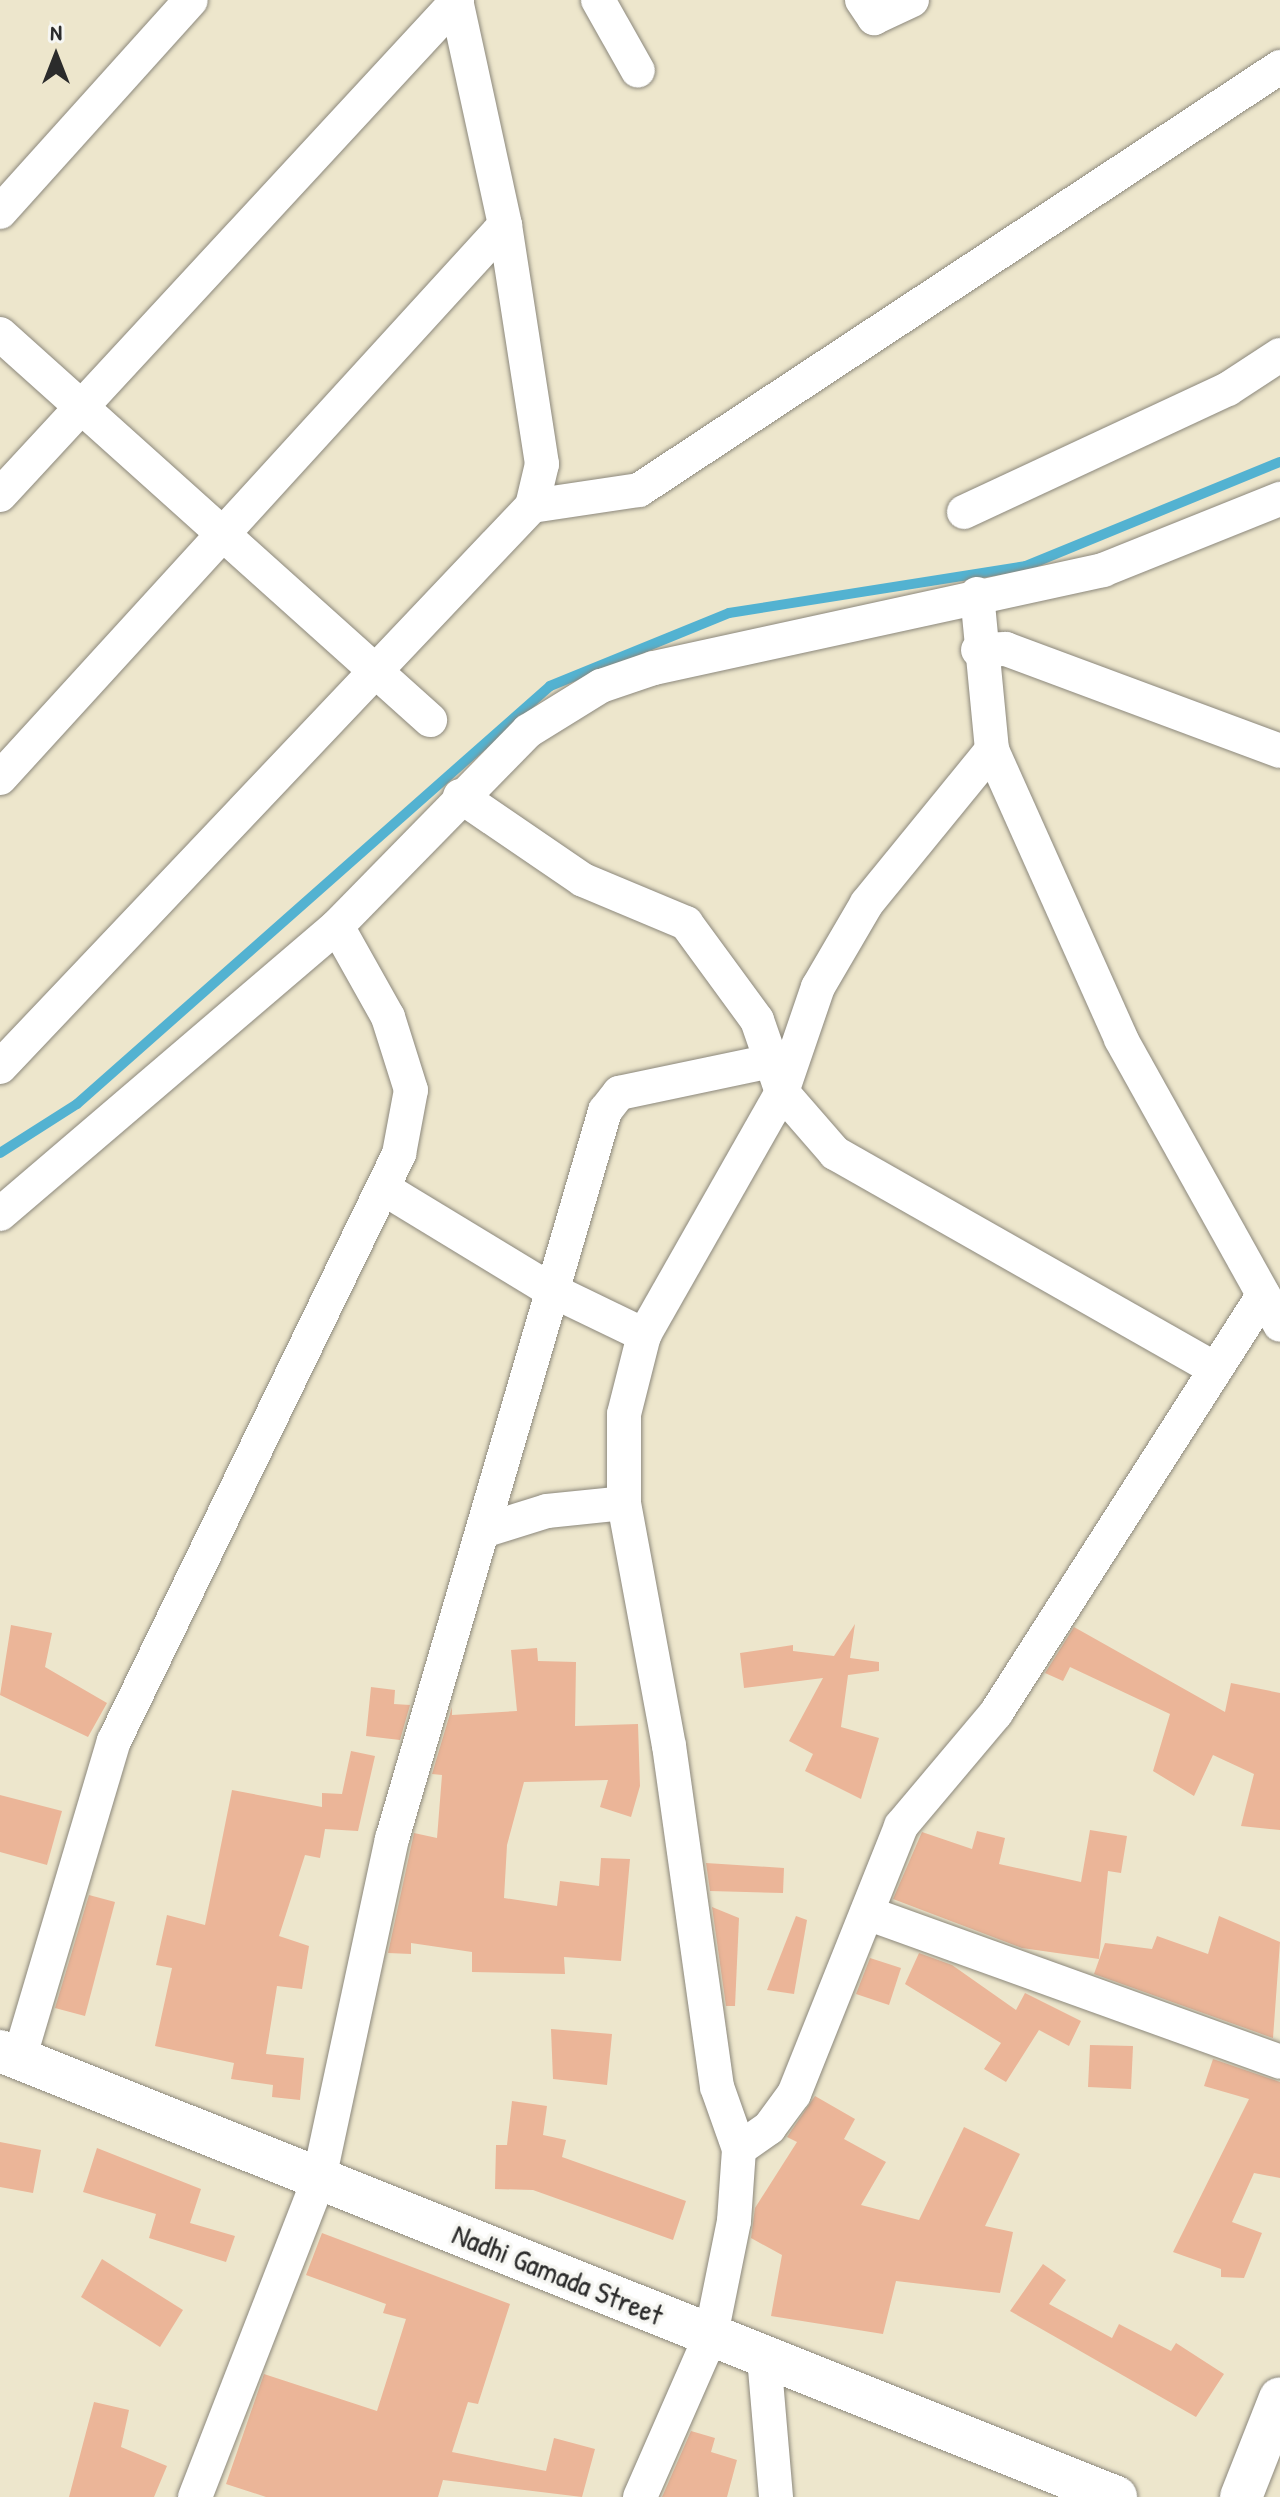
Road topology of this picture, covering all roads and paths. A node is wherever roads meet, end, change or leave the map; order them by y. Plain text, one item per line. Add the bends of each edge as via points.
1 (191, 0) edge
2 (456, 0) edge
3 (598, 0) edge
4 (862, 0) edge
5 (912, 0) edge
6 (1280, 67) edge
7 (638, 71) dead end
8 (0, 212) edge
9 (505, 225) junction
10 (0, 334) edge
11 (1280, 355) edge
12 (80, 407) junction
13 (0, 495) edge
14 (1280, 499) edge
15 (536, 505) junction
16 (964, 512) dead end
17 (221, 534) junction
18 (977, 594) junction
19 (978, 650) junction
20 (373, 669) junction
21 (430, 720) dead end
22 (992, 750) junction
23 (1280, 751) edge
24 (0, 778) edge
25 (460, 796) junction
26 (337, 926) junction
27 (0, 1067) edge
28 (776, 1076) junction
29 (383, 1188) junction
30 (0, 1214) edge
31 (549, 1289) junction
32 (1263, 1295) junction
33 (1280, 1325) edge
34 (644, 1335) junction
35 (1215, 1369) junction
36 (624, 1503) junction
37 (483, 1531) junction
38 (867, 1913) junction
39 (10, 2055) edge
40 (1280, 2062) edge
41 (739, 2149) junction
42 (319, 2179) junction
43 (711, 2335) junction
44 (764, 2357) junction
45 (1280, 2398) edge
46 (195, 2497) edge
47 (640, 2497) edge
48 (776, 2497) edge
49 (1116, 2497) edge
50 (1241, 2497) edge

1 - 8 street
2 - 9 street
2 - 12 street
3 - 7 street
4 - 5 street via 874,18
6 - 15 street via 639,490
9 - 15 street via 542,464
9 - 17 street
10 - 12 street
11 - 16 street via 1228,389
12 - 13 street
12 - 17 street
14 - 18 street via 1103,570
15 - 20 street
17 - 20 street
17 - 24 street
18 - 19 street
18 - 25 street via 601,686 528,731
19 - 22 street
19 - 23 street via 1006,649
20 - 21 street
20 - 27 street
22 - 28 street via 867,903 818,987
22 - 32 street via 1121,1039
25 - 26 street
25 - 28 street via 583,880 686,923 757,1020
26 - 29 street via 388,1017 411,1090 399,1154
26 - 30 street
28 - 31 street via 619,1093 605,1111
28 - 34 street
28 - 35 street via 835,1153
29 - 31 street
29 - 39 street via 114,1741
31 - 34 street
31 - 37 street
32 - 33 street
32 - 35 street
34 - 36 street via 624,1414
35 - 38 street via 996,1713 901,1826
36 - 37 street via 547,1511
36 - 41 street via 669,1746 717,2087
37 - 42 street via 392,1839
38 - 40 street
38 - 41 street via 794,2094 769,2128
39 - 42 street, Nadhi Gamada Street
41 - 43 street via 734,2221
42 - 43 street, Nadhi Gamada Street
42 - 46 street
43 - 44 street, Nadhi Gamada Street
43 - 47 street
44 - 48 street
44 - 49 street, Nadhi Gamada Street
45 - 50 street

